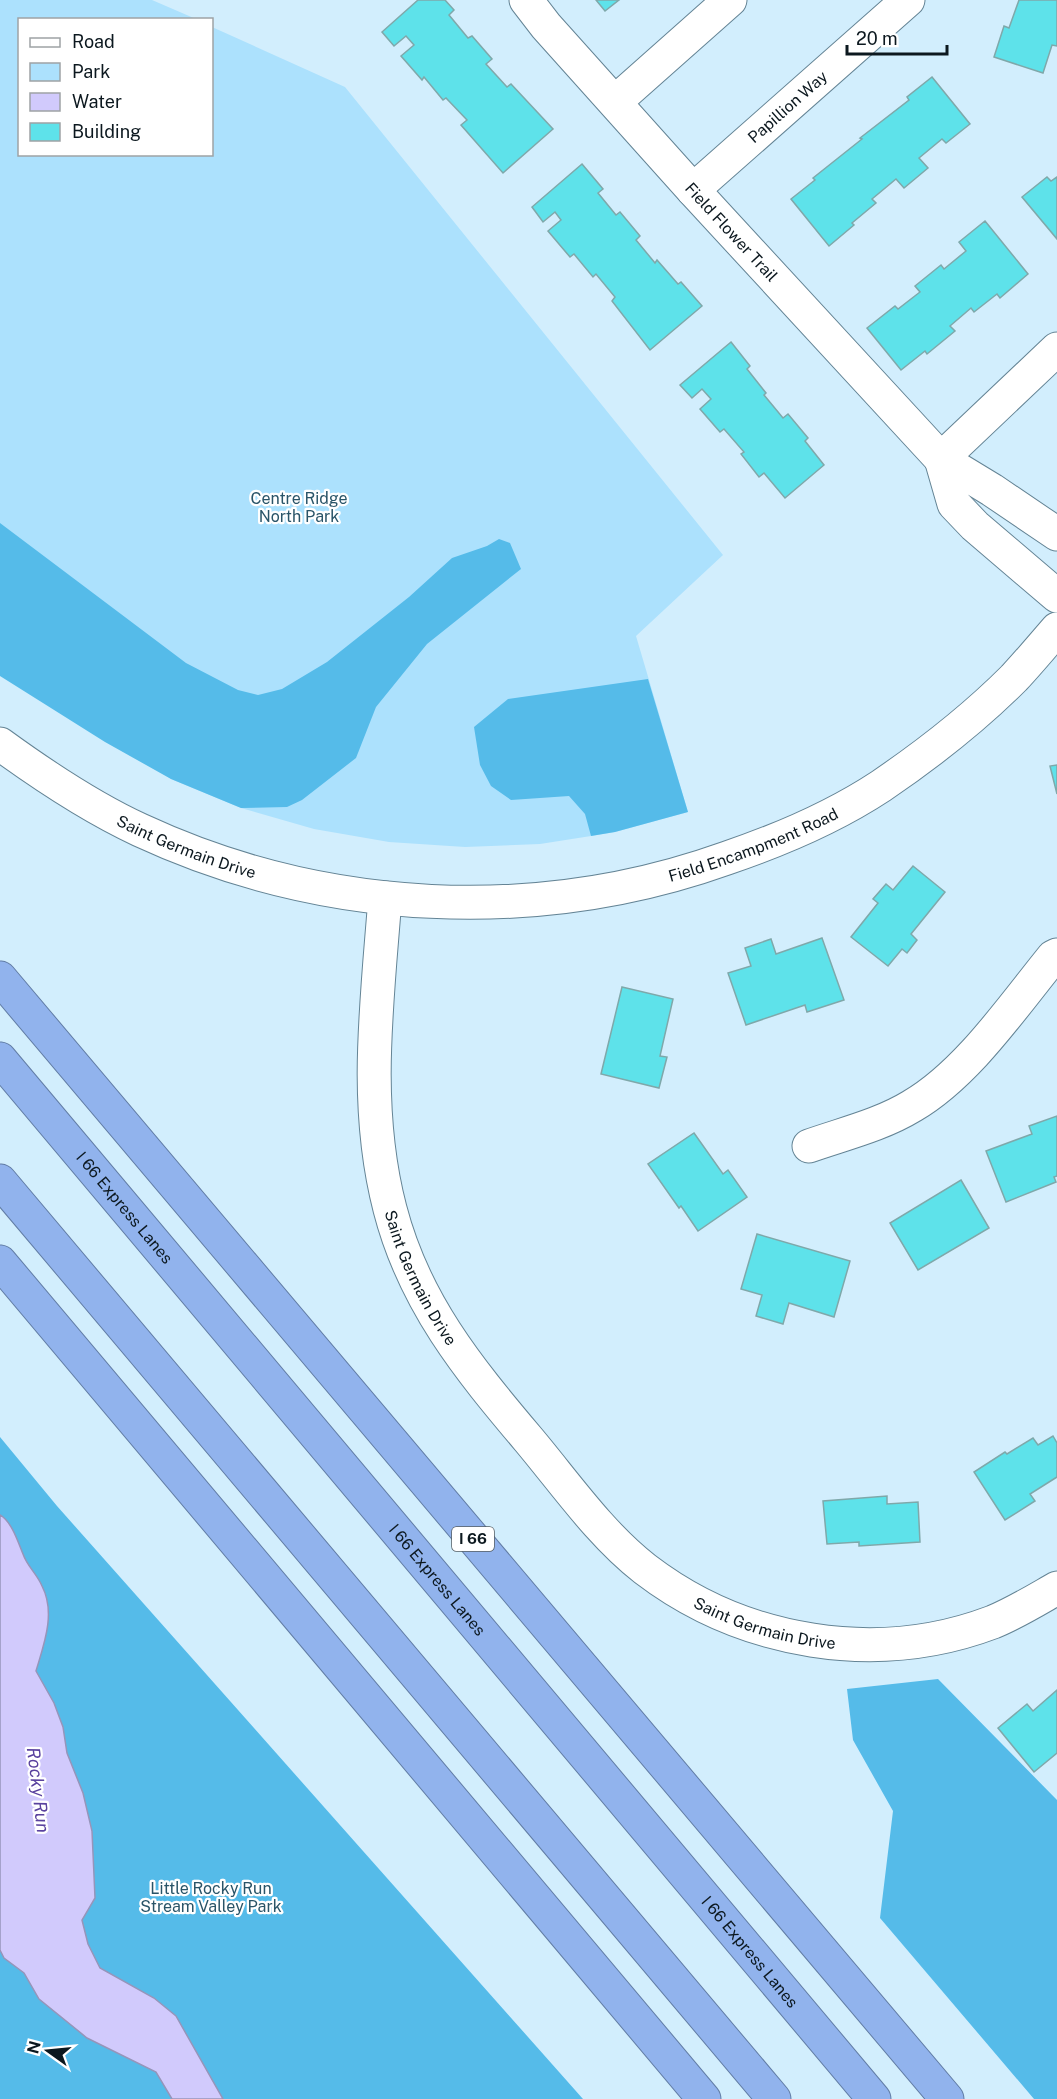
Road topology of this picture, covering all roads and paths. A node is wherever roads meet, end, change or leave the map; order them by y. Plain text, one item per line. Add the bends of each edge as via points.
1 (526, 0) edge
2 (730, 0) edge
3 (889, 6) edge
4 (615, 102) junction
5 (693, 190) junction
6 (1057, 349) edge
7 (942, 459) junction
8 (1057, 534) edge
9 (1057, 596) edge
10 (1057, 629) edge
11 (0, 744) edge
12 (385, 898) junction
13 (1055, 956) edge
14 (0, 978) edge
15 (0, 1059) edge
16 (809, 1146) dead end
17 (0, 1181) edge
18 (0, 1262) edge
19 (1057, 1588) edge
20 (704, 2099) edge
21 (774, 2099) edge
22 (874, 2099) edge
23 (947, 2099) edge

1 - 4 street, Field Flower Trail
2 - 4 street
3 - 5 street, Papillion Way
4 - 5 street, Field Flower Trail
5 - 7 street, Field Flower Trail
6 - 7 street
7 - 8 street, Field Flower Trail
7 - 9 street, Field Flower Trail via 954,504
10 - 12 street, Field Encampment Road via 1014,678 953,733 879,787 765,845 642,884 566,897 499,902
11 - 12 street, Saint Germain Drive via 79,797 141,830 208,857 281,879
12 - 19 street, Saint Germain Drive via 373,1062 375,1129 390,1212 404,1252 423,1296 472,1372 612,1540 677,1592 719,1614 752,1627 811,1641 871,1645 930,1639 994,1621
13 - 16 street via 968,1060 936,1091 892,1117
14 - 23 highway, I 66
15 - 22 highway, I 66 Express Lanes
17 - 21 highway
18 - 20 highway

